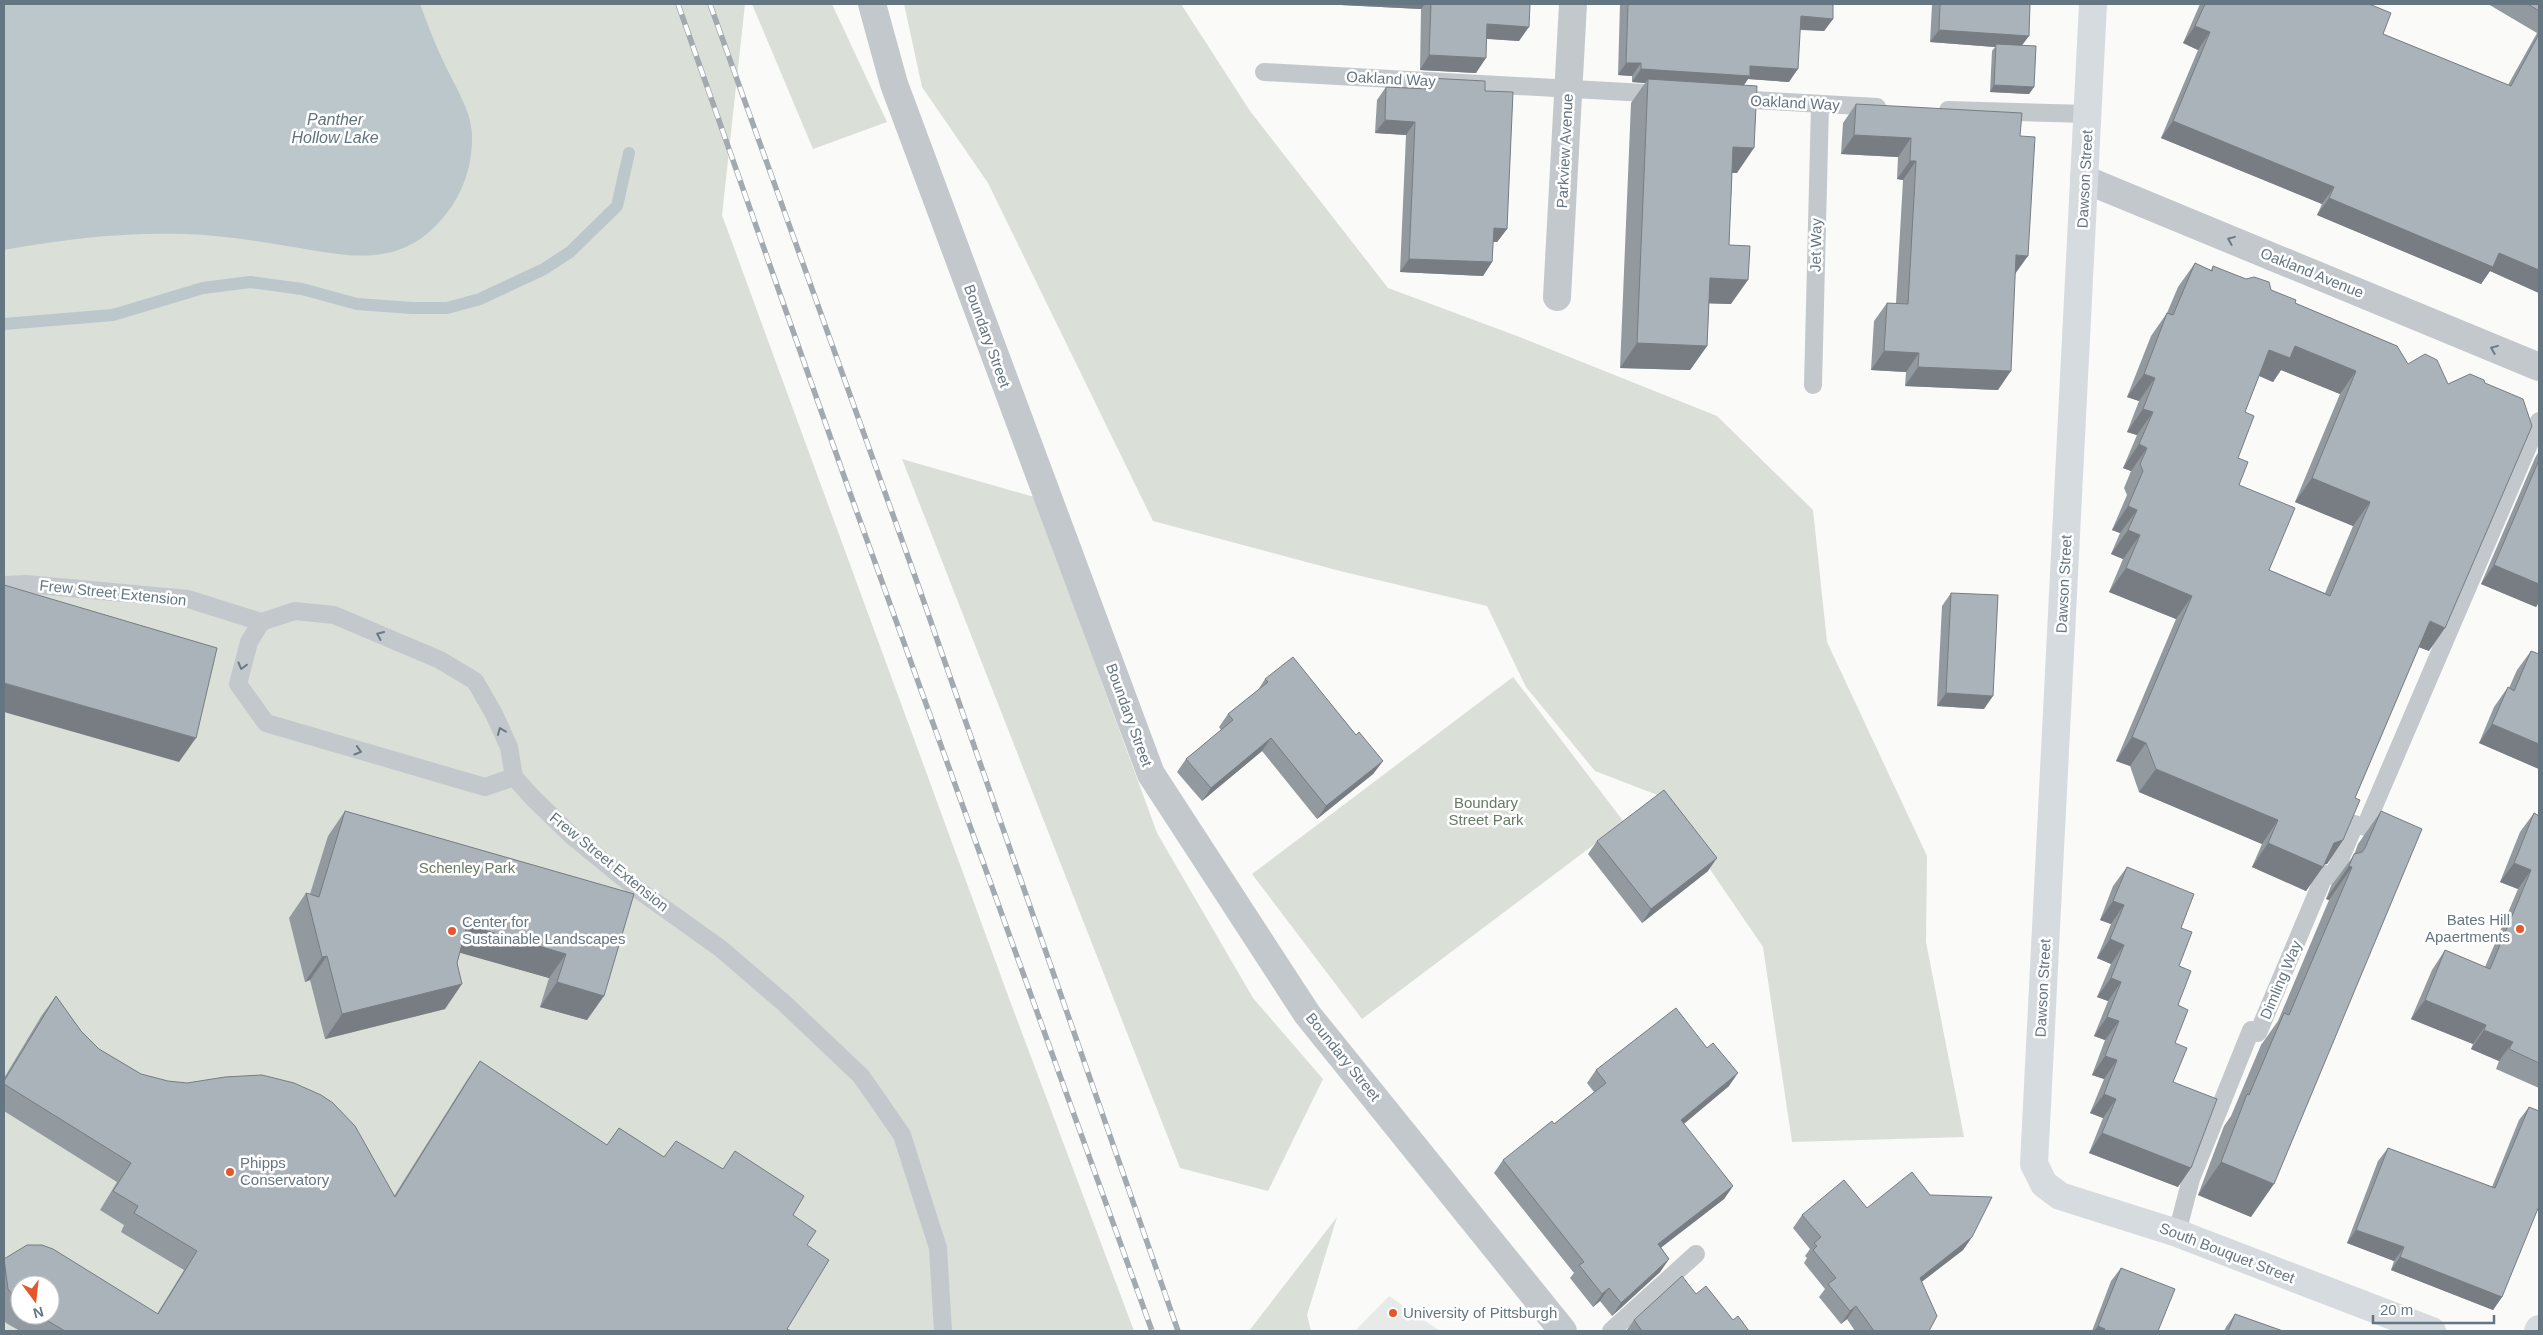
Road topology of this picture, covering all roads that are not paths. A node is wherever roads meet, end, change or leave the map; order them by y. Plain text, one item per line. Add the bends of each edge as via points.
1 (872, 4) edge
2 (1573, 4) edge
3 (2093, 4) edge
4 (1264, 72) dead end
5 (1568, 88) junction
6 (1684, 96) edge
7 (1713, 98) edge
8 (1820, 105) junction
9 (1898, 108) edge
10 (1927, 109) edge
11 (2088, 114) junction
12 (2084, 179) junction
13 (1558, 297) dead end
14 (2539, 367) edge
15 (1813, 386) dead end
16 (2539, 421) edge
17 (4, 584) edge
18 (261, 622) junction
19 (514, 777) junction
20 (2034, 1164) joint
21 (2177, 1233) junction
22 (1696, 1254) dead end
23 (943, 1331) edge
24 (1563, 1331) edge
25 (1611, 1331) edge
26 (2432, 1331) edge

1 - 24 street, Boundary Street via 894,84 1150,774 1307,1014
2 - 5 street, Parkview Avenue
3 - 11 street, Dawson Street
4 - 5 lane, Oakland Way
5 - 6 lane, Oakland Way
5 - 13 street, Parkview Avenue
7 - 8 lane, Oakland Way
8 - 9 lane, Oakland Way
8 - 15 lane, Jet Way
10 - 11 lane
11 - 12 street, Dawson Street
14 -> 12 street, Oakland Avenue
12 - 20 street, Dawson Street
16 - 21 lane, Dimling Way via 2365,828 2355,824 2333,876 2325,874 2258,1033 2251,1030 2191,1180
17 - 18 lane, Frew Street Extension via 188,599
19 -> 18 lane via 509,748 475,680 440,660 334,616 295,611
18 -> 19 lane via 249,642 238,684 266,723 485,787
19 - 23 lane, Frew Street Extension via 572,836 637,889 720,948 861,1076 902,1134 938,1248
20 - 21 street, South Bouquet Street via 2044,1184 2060,1196
21 - 26 street, South Bouquet Street
22 - 25 lane

